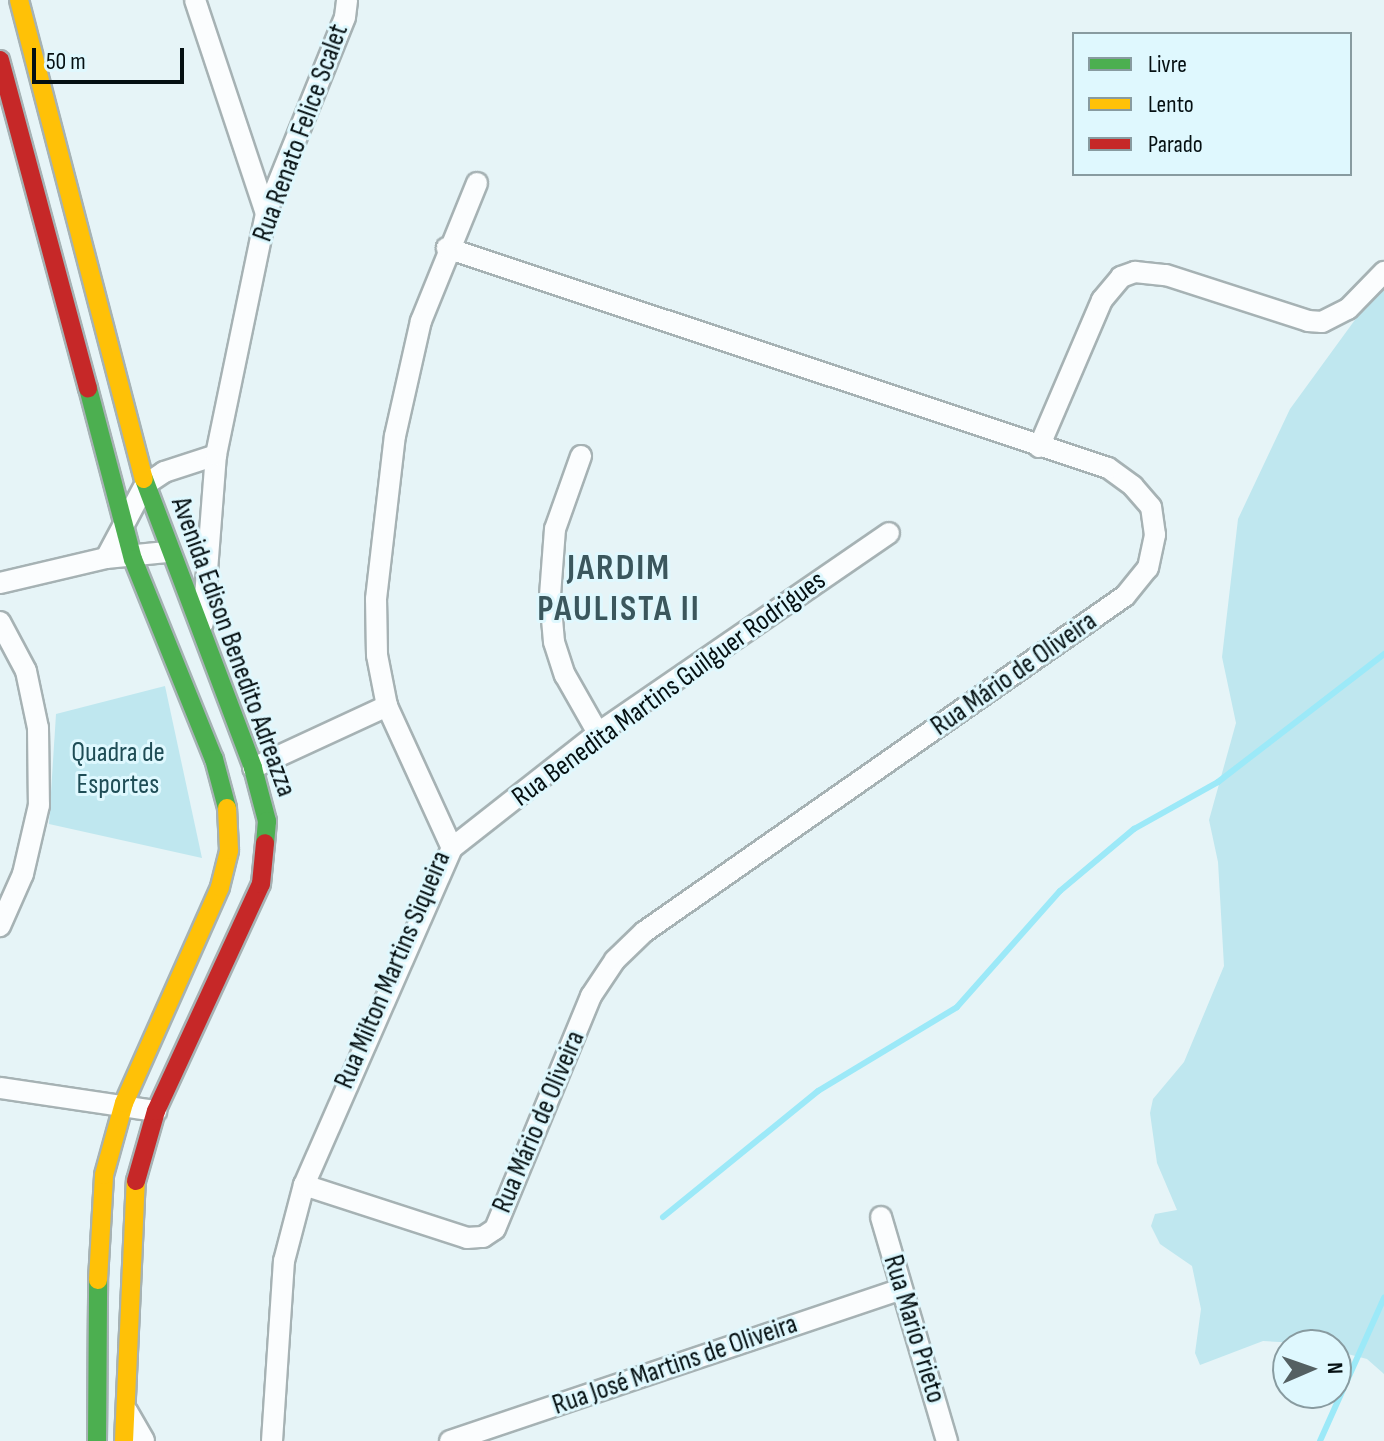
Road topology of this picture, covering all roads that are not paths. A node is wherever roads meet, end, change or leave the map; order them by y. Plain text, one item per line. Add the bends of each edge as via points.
1 (195, 0) edge
2 (347, 0) edge
3 (20, 2) edge
4 (0, 10) edge
5 (0, 60) edge
6 (477, 183) dead end
7 (266, 213) junction
8 (447, 248) junction
9 (1384, 272) edge
10 (1039, 447) junction
11 (216, 455) junction
12 (581, 456) dead end
13 (145, 485) junction
14 (122, 525) junction
15 (889, 533) dead end
16 (167, 552) junction
17 (106, 558) junction
18 (133, 559) junction
19 (0, 583) edge
20 (0, 622) edge
21 (202, 643) junction
22 (387, 706) junction
23 (598, 733) junction
24 (253, 768) junction
25 (452, 848) junction
26 (0, 926) edge
27 (0, 1088) edge
28 (124, 1103) junction
29 (156, 1111) junction
30 (304, 1185) junction
31 (881, 1217) dead end
32 (901, 1289) junction
33 (127, 1411) junction
34 (97, 1441) edge
35 (124, 1441) edge
36 (144, 1441) edge
37 (272, 1441) edge
38 (450, 1441) edge
39 (947, 1441) edge

1 - 7 street
2 - 7 street, Rua Renato Felice Scalet via 345,17
3 - 4 street
3 - 13 street, Avenida Edison Benedito Adreazza
5 - 14 street, Avenida Edison Benedito Adreazza
6 - 8 street, Rua Milton Martins Siqueira
7 - 11 street, Rua Renato Felice Scalet
8 - 10 street, Rua Mário de Oliveira
8 - 22 street, Rua Milton Martins Siqueira via 421,321 395,436 376,599 377,655
9 - 10 street via 1348,309 1322,322 1166,275 1135,272 1121,277 1102,300
10 - 30 street, Rua Mário de Oliveira via 1108,468 1133,486 1151,507 1155,535 1148,568 1125,596 644,932 615,960 591,996 495,1229 467,1238
11 - 13 street via 164,472
11 - 21 street, Rua Renato Felice Scalet
12 - 23 street via 555,529 550,596 554,642 565,675
13 - 14 street
13 - 16 street, Avenida Edison Benedito Adreazza
14 - 17 street
14 - 18 street, Avenida Edison Benedito Adreazza
15 - 23 street, Rua Benedita Martins Guilguer Rodrigues
16 - 18 street
16 - 21 street, Avenida Edison Benedito Adreazza
17 - 18 street
17 - 19 street
18 - 28 street, Avenida Edison Benedito Adreazza via 214,759 227,805 229,850 220,887
20 - 26 street via 26,671 38,728 39,805 23,874
21 - 24 street, Avenida Edison Benedito Adreazza
22 - 24 street
22 - 25 street, Rua Milton Martins Siqueira
23 - 25 street, Rua Benedita Martins Guilguer Rodrigues
24 - 29 street, Avenida Edison Benedito Adreazza via 267,821 261,884
25 - 30 street, Rua Milton Martins Siqueira via 417,917
27 - 28 street
28 - 29 street
28 - 34 street, Avenida Edison Benedito Adreazza via 104,1175 98,1231
29 - 33 street, Avenida Edison Benedito Adreazza via 139,1163 131,1212
30 - 37 street, Rua Milton Martins Siqueira via 284,1261
31 - 32 street, Rua Mario Prieto
32 - 38 street, Rua José Martins de Oliveira
32 - 39 street, Rua Mario Prieto
33 - 35 street, Avenida Edison Benedito Adreazza
33 - 36 street

